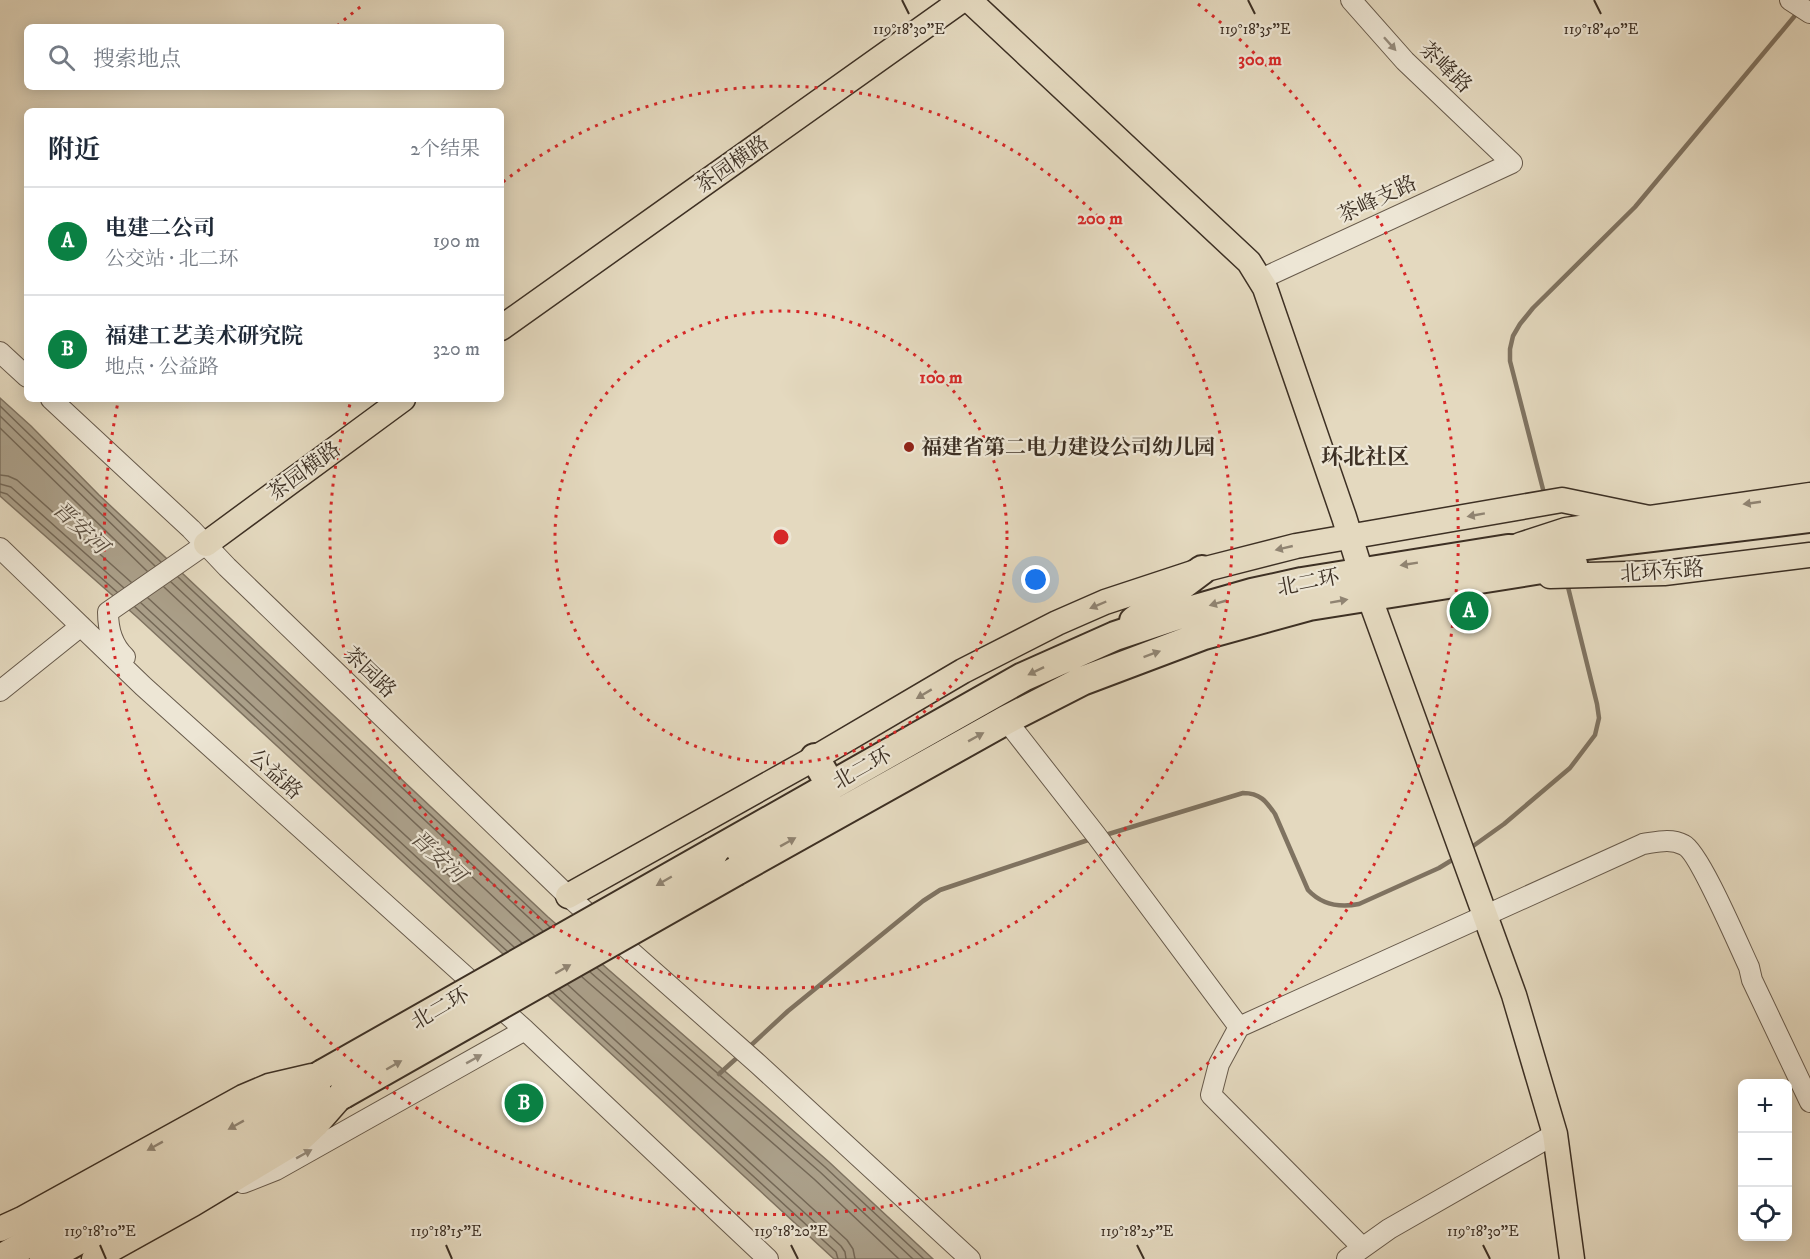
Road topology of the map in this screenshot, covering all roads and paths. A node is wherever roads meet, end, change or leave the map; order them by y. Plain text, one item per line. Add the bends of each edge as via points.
1 (962, 0) edge
2 (969, 0) edge
3 (1350, 0) edge
4 (1791, 0) edge
5 (1810, 13) edge
6 (1512, 164) joint
7 (1261, 279) junction
8 (504, 326) edge
9 (0, 352) edge
10 (24, 374) edge
11 (54, 402) edge
12 (399, 402) edge
13 (1810, 495) edge
14 (1649, 518) junction
15 (1810, 518) edge
16 (1350, 536) junction
17 (1810, 536) edge
18 (1690, 541) junction
19 (206, 544) junction
20 (0, 548) edge
21 (1810, 555) edge
22 (1557, 556) junction
23 (1202, 570) junction
24 (1365, 584) junction
25 (81, 626) junction
26 (1114, 636) junction
27 (0, 691) edge
28 (161, 702) junction
29 (1006, 720) junction
30 (815, 758) junction
31 (831, 786) junction
32 (568, 896) junction
33 (1485, 916) junction
34 (1239, 1027) junction
35 (525, 1030) junction
36 (333, 1084) junction
37 (1810, 1102) edge
38 (1555, 1134) junction
39 (193, 1204) junction
40 (11, 1222) edge
41 (4, 1248) edge
42 (1355, 1253) edge
43 (44, 1259) edge
44 (94, 1259) edge
45 (768, 1259) edge
46 (970, 1259) edge
47 (1572, 1259) edge

1 - 8 main road, 茶园横路
2 - 7 main road via 1249,262
3 -> 6 street, 茶峰路 via 1405,61
4 - 5 street
6 - 7 street, 茶峰支路
7 - 16 main road
9 - 10 street
11 - 19 street, 茶园路
12 - 19 main road, 茶园横路
13 -> 14 main road
14 -> 16 main road via 1562,500
14 - 22 main road
15 - 18 highway, 北二环
16 -> 23 main road
16 - 24 main road
17 - 18 highway, 北二环
18 - 22 highway, 北二环
19 - 28 street via 108,612 115,645 153,682
19 - 32 street, 茶园路
20 - 25 street, 公益路
21 - 22 main road, 北环东路 via 1664,573
22 - 24 highway, 北二环
23 - 26 highway
23 -> 30 main road via 1105,602 1014,644
24 -> 26 highway, 北二环 via 1252,593
29 -> 24 highway, 北二环 via 1082,681 1204,635 1309,606
24 - 33 main road
25 - 27 street
25 - 28 street, 公益路
26 -> 31 highway, 北二环 via 1023,677
28 - 35 street, 公益路
29 - 34 street
36 -> 29 highway, 北二环, bridge via 736,871
30 - 31 highway
30 - 32 main road
31 -> 36 highway, 北二环, bridge via 714,852
32 - 46 street, 茶园路
33 - 34 street
33 - 37 street via 1643,844 1672,841 1687,846 1708,880
33 - 38 main road via 1514,995
34 - 42 street via 1219,1064 1211,1095
39 -> 35 street via 276,1170
35 - 45 street, 公益路
36 - 39 main road via 316,1125 301,1139
36 -> 40 main road via 276,1084 243,1097
36 -> 41 highway, 北二环 via 282,1099
36 - 43 highway, 北二环
38 - 42 street via 1389,1229
38 - 47 main road
39 - 44 main road
40 - 41 main road

